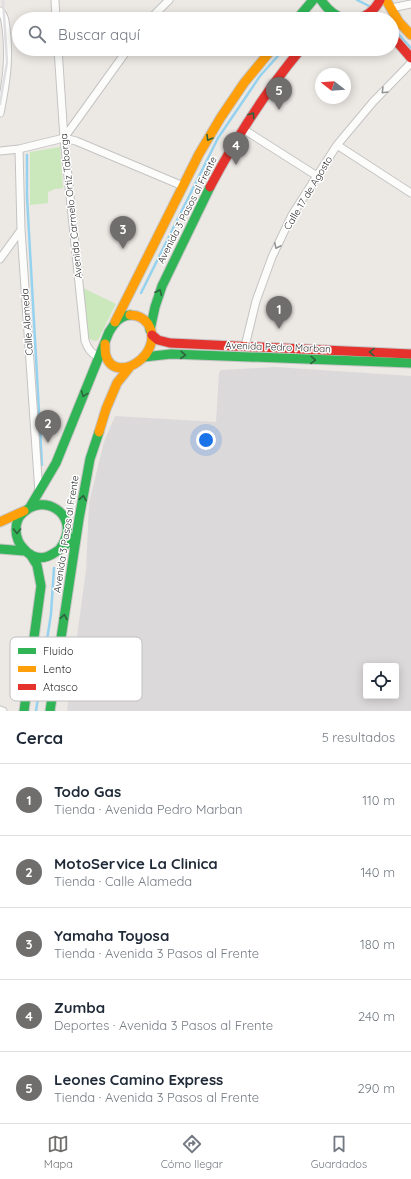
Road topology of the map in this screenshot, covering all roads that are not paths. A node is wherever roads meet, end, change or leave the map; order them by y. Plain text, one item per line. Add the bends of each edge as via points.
1 (169, 0) edge
2 (313, 0) edge
3 (321, 0) edge
4 (380, 0) edge
5 (56, 1) edge
6 (388, 4) edge
7 (411, 4) edge
8 (0, 11) edge
9 (56, 12) edge
10 (157, 12) edge
11 (303, 12) edge
12 (331, 12) edge
13 (372, 12) edge
14 (399, 22) edge
15 (411, 35) edge
16 (399, 44) edge
17 (58, 56) edge
18 (123, 56) edge
19 (266, 56) edge
20 (295, 56) edge
21 (411, 58) edge
22 (411, 63) edge
23 (0, 113) edge
24 (242, 129) junction
25 (64, 138) junction
26 (337, 145) junction
27 (19, 149) junction
28 (0, 151) edge
29 (318, 176) junction
30 (183, 186) junction
31 (411, 193) edge
32 (21, 230) junction
33 (0, 259) edge
34 (114, 325) junction
35 (151, 333) junction
36 (105, 344) junction
37 (245, 346) junction
38 (411, 354) edge
39 (98, 357) junction
40 (144, 357) junction
41 (411, 363) edge
42 (129, 368) junction
43 (39, 494) junction
44 (28, 509) junction
45 (65, 518) junction
46 (0, 522) edge
47 (76, 536) junction
48 (0, 548) edge
49 (59, 550) junction
50 (28, 553) junction
51 (34, 637) edge
52 (61, 637) edge
53 (25, 701) edge
54 (51, 701) edge
55 (0, 710) edge
56 (3, 711) edge
57 (24, 711) edge
58 (50, 711) edge

1 - 10 street
2 - 11 main road
3 - 12 main road
4 - 13 main road
5 - 9 street
6 - 7 street
8 - 23 street via 4,14 8,46 7,75
14 - 15 main road
16 - 21 main road
17 - 25 street, Avenida Carmelo Ortiz Taborga
18 - 25 street
19 -> 30 main road, Avenida 3 Pasos al Frente via 221,117
24 -> 20 main road, Avenida 3 Pasos al Frente via 275,79
22 -> 26 street, Calle 17 de Agosto via 372,102
24 - 29 street
35 -> 24 main road, Avenida 3 Pasos al Frente via 152,313 158,294 196,214
25 - 27 street
25 - 30 street
25 - 39 street, Avenida Carmelo Ortiz Taborga via 85,341 92,354
26 - 29 street, Calle 17 de Agosto
26 - 31 street
27 - 28 street
27 - 32 street, Calle Alameda
29 -> 37 street, Calle 17 de Agosto via 292,215 272,257 256,301
30 - 34 main road, Avenida 3 Pasos al Frente
32 - 33 street
32 - 43 street, Calle Alameda
34 - 35 main road via 124,316 137,315 143,319
34 - 36 main road
35 - 37 main road, Avenida Pedro Marban via 158,340 170,343
35 - 40 main road via 148,351
36 - 39 main road
36 - 42 main road via 105,356 112,366
38 -> 37 main road, Avenida Pedro Marban
39 -> 43 main road via 58,458
40 -> 41 main road, Avenida Pedro Marban via 171,354
40 - 42 main road
47 -> 42 main road, Avenida 3 Pasos al Frente via 90,459 98,432 117,383
43 - 44 main road
44 - 45 main road via 43,504 50,505
44 - 46 main road
44 -> 50 main road via 20,516 16,531 20,546
45 - 47 main road
45 - 49 main road via 67,538
47 - 49 main road
52 -> 47 main road, Avenida 3 Pasos al Frente
48 - 50 main road
49 - 50 main road via 45,557
50 - 51 main road, Avenida 3 Pasos al Frente via 36,562 41,586
53 - 57 main road, Avenida 3 Pasos al Frente
58 -> 54 main road, Avenida 3 Pasos al Frente
55 - 56 street

